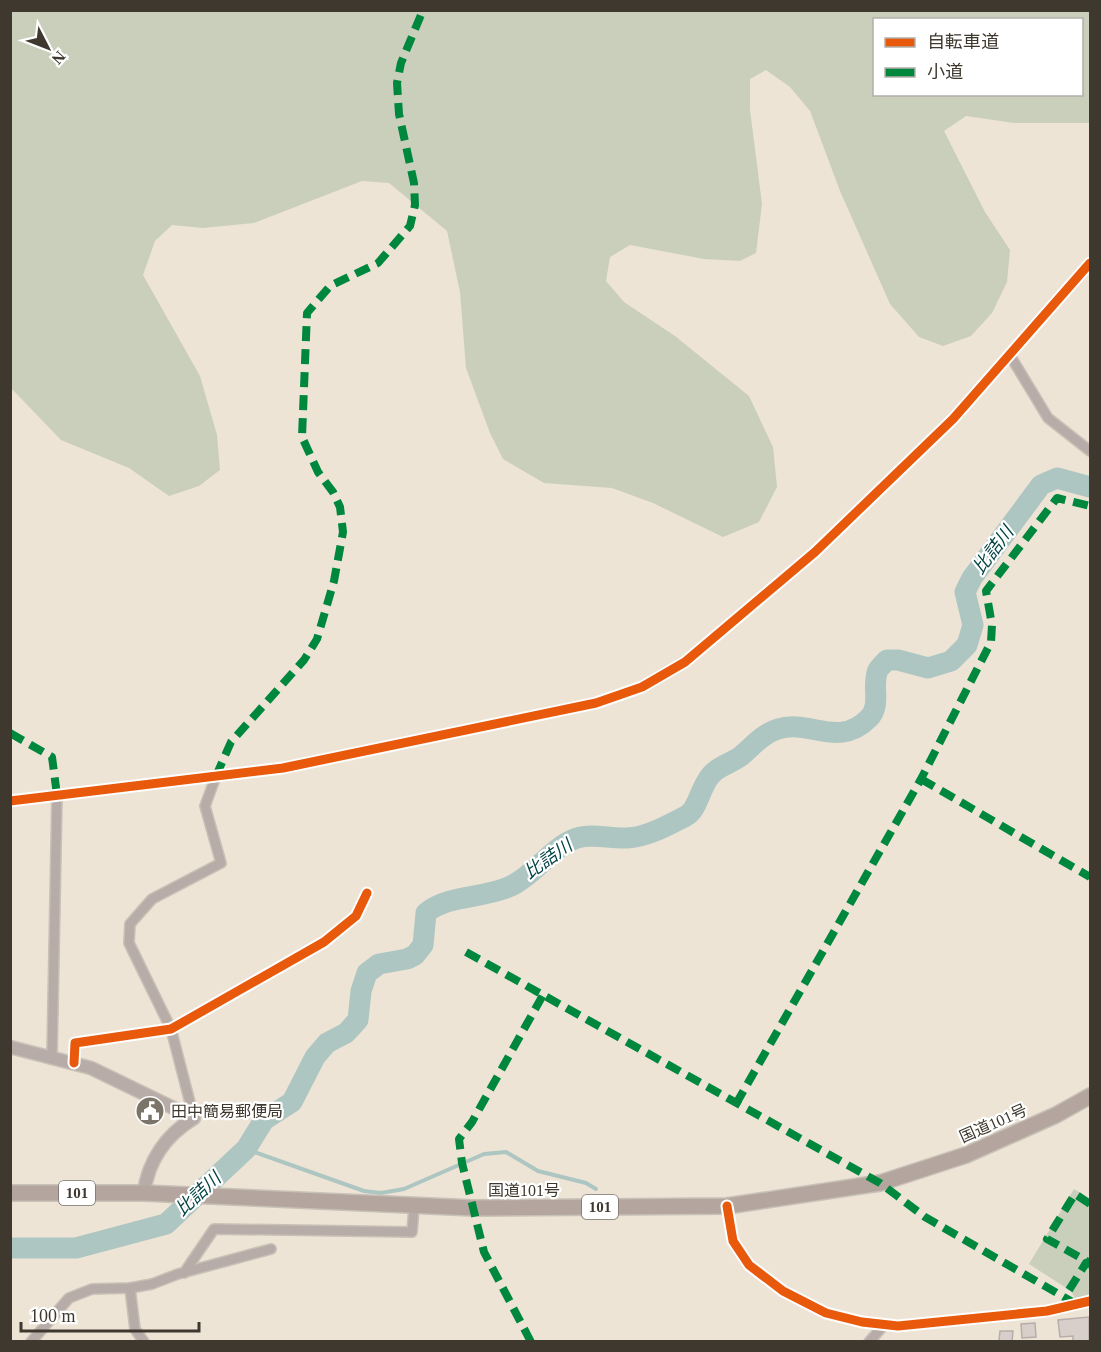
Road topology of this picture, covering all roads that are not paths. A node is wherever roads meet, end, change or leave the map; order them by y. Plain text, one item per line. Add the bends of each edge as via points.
1 (1090, 263) edge
2 (1011, 357) junction
3 (1090, 451) edge
4 (216, 776) junction
5 (57, 795) junction
6 (10, 801) edge
7 (367, 893) dead end
8 (171, 1029) junction
9 (10, 1047) edge
10 (52, 1057) junction
11 (74, 1063) junction
12 (1090, 1096) edge
13 (194, 1118) junction
14 (10, 1193) edge
15 (144, 1193) junction
16 (727, 1206) junction
17 (414, 1207) junction
18 (271, 1249) dead end
19 (184, 1273) junction
20 (130, 1288) junction
21 (1090, 1301) edge
22 (884, 1325) junction
23 (31, 1341) edge
24 (144, 1341) edge
25 (869, 1341) edge

1 - 2 street
2 - 3 street via 1048,418
2 - 4 street via 953,419 815,552 719,636 642,687 596,703 471,731 283,768
4 - 5 street
4 - 8 street via 205,806 221,863 152,899 130,924 129,943
5 - 6 street
5 - 10 street
7 - 8 street via 356,916 324,942
8 - 11 street via 75,1043
8 - 13 street
9 - 10 street
10 - 11 street
11 - 13 street via 122,1080
12 - 16 highway, 国道101号 / 101 via 966,1155 880,1183
13 - 15 street via 178,1127 163,1145 146,1173
14 - 15 highway, 国道101号 / 101
15 - 17 highway, 国道101号 / 101
16 - 17 highway, 国道101号 / 101
16 - 22 street via 734,1241 748,1265 783,1291 826,1313
17 - 19 street via 412,1232 214,1229
18 - 19 street
19 - 20 street
20 - 23 street via 92,1290 69,1298
20 - 24 street via 135,1329
21 - 22 street via 1047,1311
22 - 25 street

